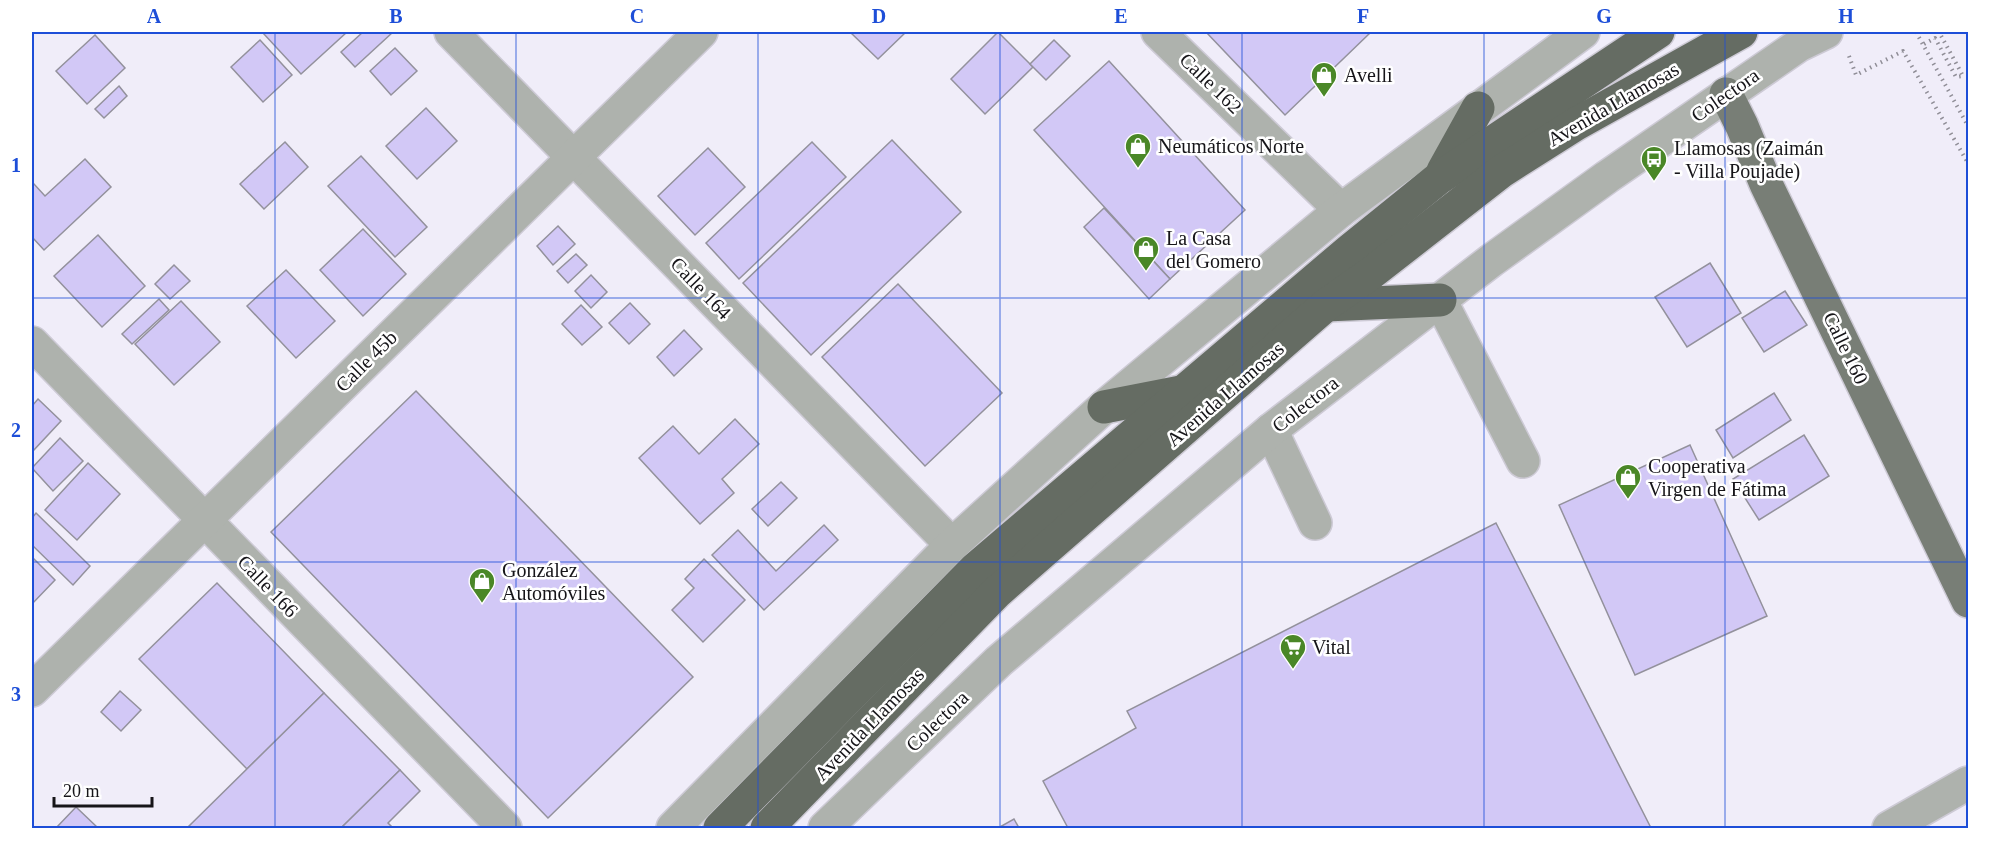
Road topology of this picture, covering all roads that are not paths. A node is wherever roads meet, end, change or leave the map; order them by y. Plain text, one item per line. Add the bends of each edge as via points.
1 (451, 32) edge
2 (701, 32) edge
3 (1158, 32) edge
4 (1583, 32) edge
5 (1658, 32) edge
6 (1741, 32) edge
7 (1826, 32) edge
8 (1726, 94) junction
9 (1478, 108) junction
10 (573, 157) junction
11 (1439, 178) junction
12 (1341, 210) junction
13 (1440, 300) junction
14 (1326, 305) junction
15 (32, 343) edge
16 (1183, 392) junction
17 (1104, 407) junction
18 (1271, 429) junction
19 (1523, 461) dead end
20 (204, 520) junction
21 (1315, 523) dead end
22 (952, 545) junction
23 (1968, 601) edge
24 (32, 690) edge
25 (1968, 783) edge
26 (702, 799) junction
27 (505, 828) edge
28 (673, 828) edge
29 (719, 828) edge
30 (766, 828) edge
31 (825, 828) edge
32 (1889, 828) edge

1 - 10 street, Calle 164
2 - 10 street, Calle 45b
3 - 12 street, Calle 162
4 - 9 street
5 - 11 highway, Avenida Llamosas
6 - 14 highway, Avenida Llamosas via 1576,124 1502,171
7 - 8 street, Colectora via 1799,45
8 - 13 street, Colectora
8 - 23 main road, Calle 160
9 - 11 highway
9 - 12 street
10 - 20 street, Calle 45b
10 - 22 street, Calle 164
11 - 16 highway, Avenida Llamosas
12 - 17 street
13 - 14 highway
13 - 18 street, Colectora
13 - 19 street
14 - 30 highway, Avenida Llamosas via 997,592
15 - 20 street, Calle 166
16 - 17 highway
16 - 29 highway, Avenida Llamosas via 975,569
17 - 22 street
18 - 21 street
18 - 31 street, Colectora via 999,661
20 - 24 street, Calle 45b
20 - 27 street, Calle 166
22 - 26 street
25 - 32 street
26 - 28 street
26 - 29 street

